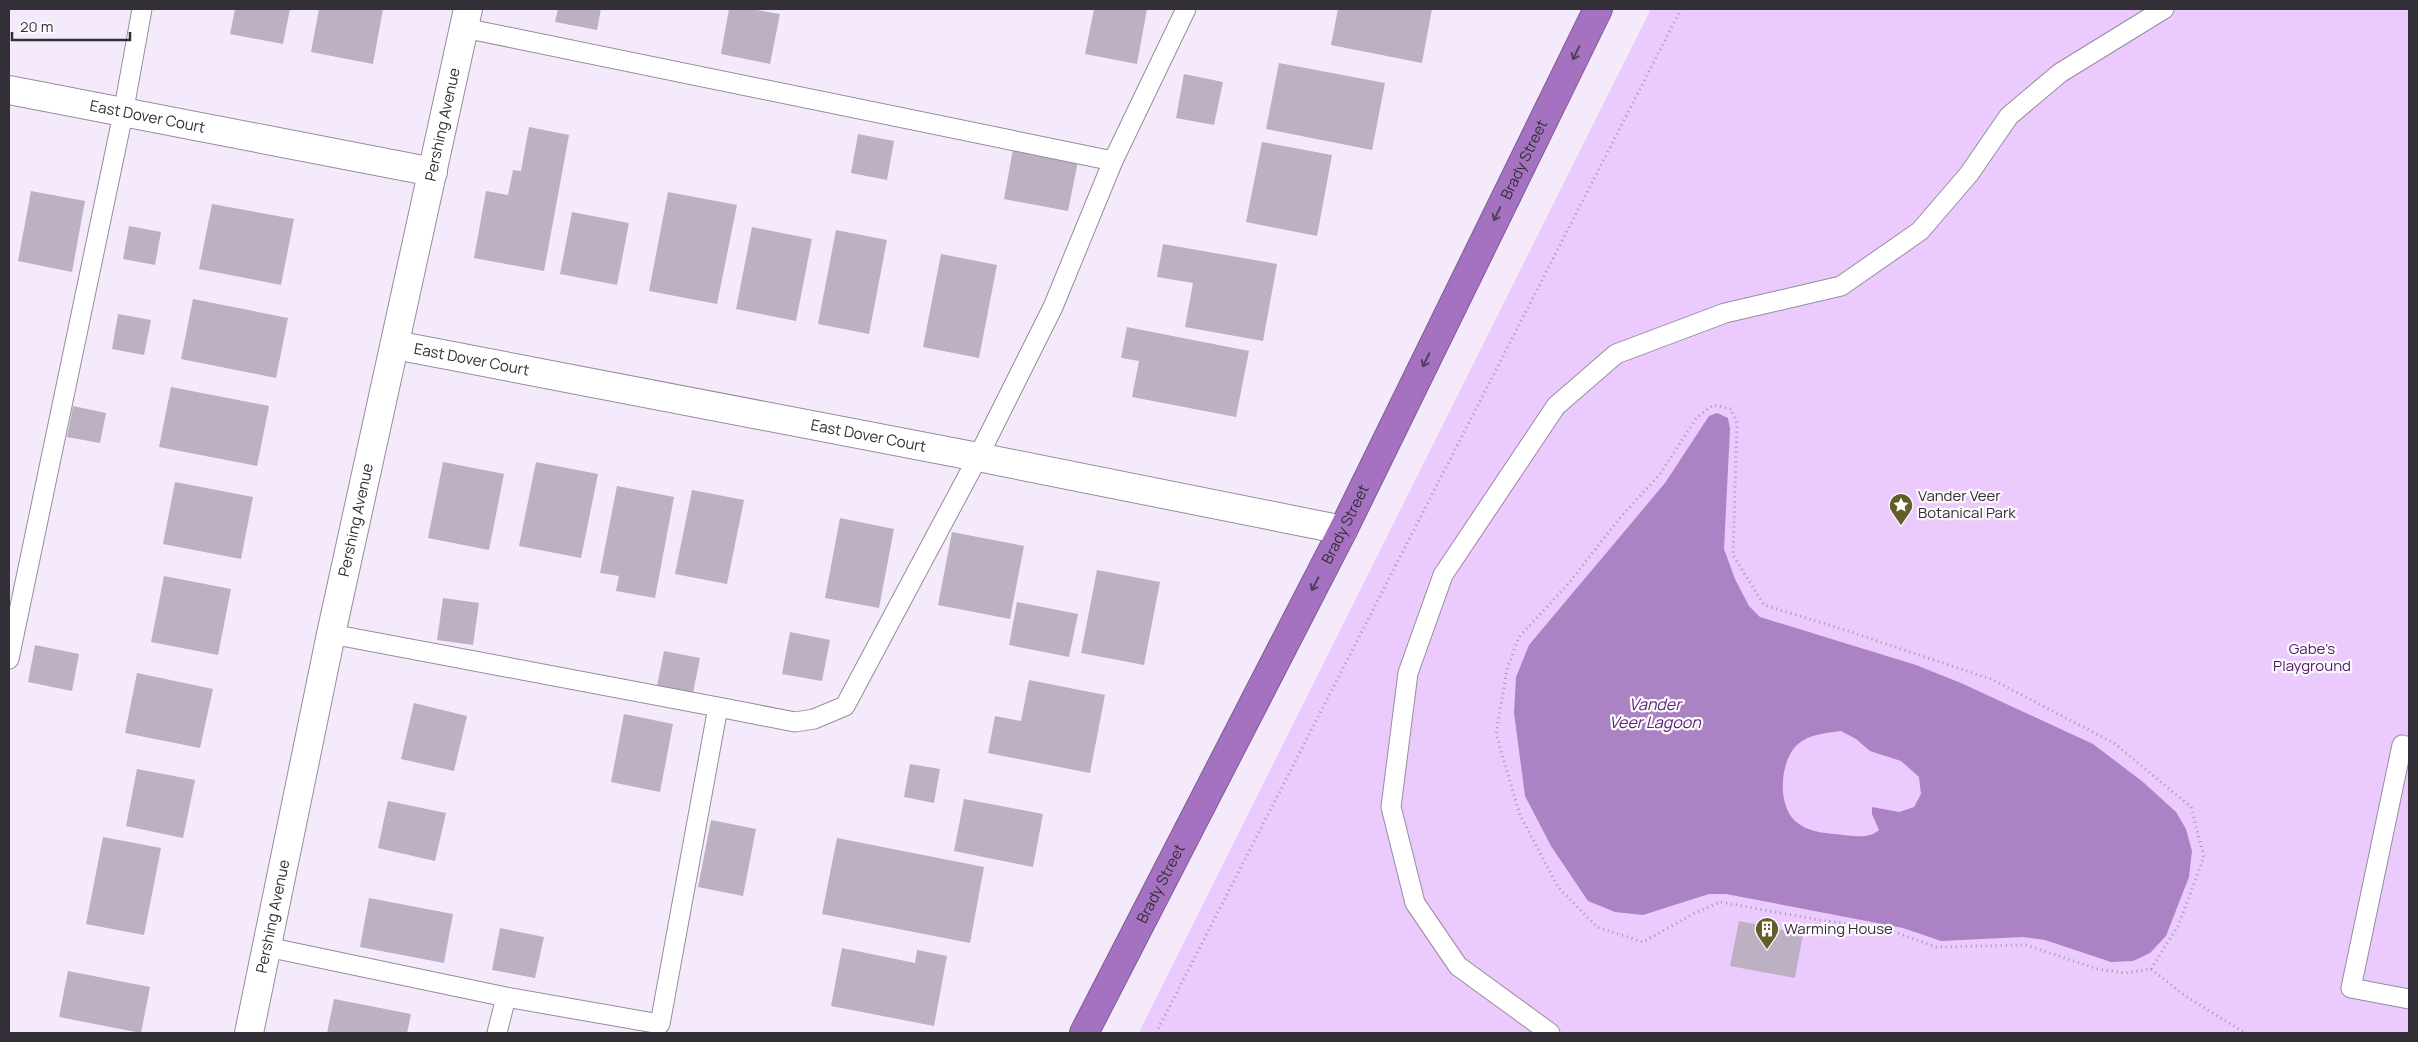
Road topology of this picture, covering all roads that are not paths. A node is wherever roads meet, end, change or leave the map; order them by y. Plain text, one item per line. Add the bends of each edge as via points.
1 (142, 9) edge
2 (1186, 9) edge
3 (1598, 9) edge
4 (2164, 9) edge
5 (466, 19) edge
6 (9, 90) edge
7 (123, 114) junction
8 (1113, 161) junction
9 (433, 172) junction
10 (395, 345) junction
11 (978, 456) junction
12 (1343, 530) junction
13 (331, 634) junction
14 (9, 659) edge
15 (718, 707) junction
16 (2409, 747) edge
17 (267, 947) junction
18 (506, 997) junction
19 (2409, 999) edge
20 (1540, 1030) edge
21 (249, 1033) edge
22 (497, 1033) edge
23 (1084, 1033) edge

1 - 7 lane
2 - 8 lane
3 -> 12 highway, Brady Street
4 - 20 lane via 2060,73 2009,116 1969,174 1920,231 1841,286 1726,313 1616,354 1556,406 1443,575 1408,672 1391,807 1415,903 1420,911 1458,966
5 - 8 lane
5 - 9 street, Pershing Avenue
6 - 7 street, East Dover Court
7 - 9 street, East Dover Court
7 - 14 lane
8 - 11 lane via 1053,307
9 - 10 street, Pershing Avenue
10 - 11 street, East Dover Court
10 - 13 street, Pershing Avenue
11 - 12 street, East Dover Court
11 - 15 lane via 845,706 814,719 795,722
12 -> 23 highway, Brady Street
13 - 15 lane
13 - 17 street, Pershing Avenue
15 - 18 lane via 660,1024
16 - 19 lane via 2402,745 2351,988
17 - 18 lane
17 - 21 street, Pershing Avenue
18 - 22 lane

